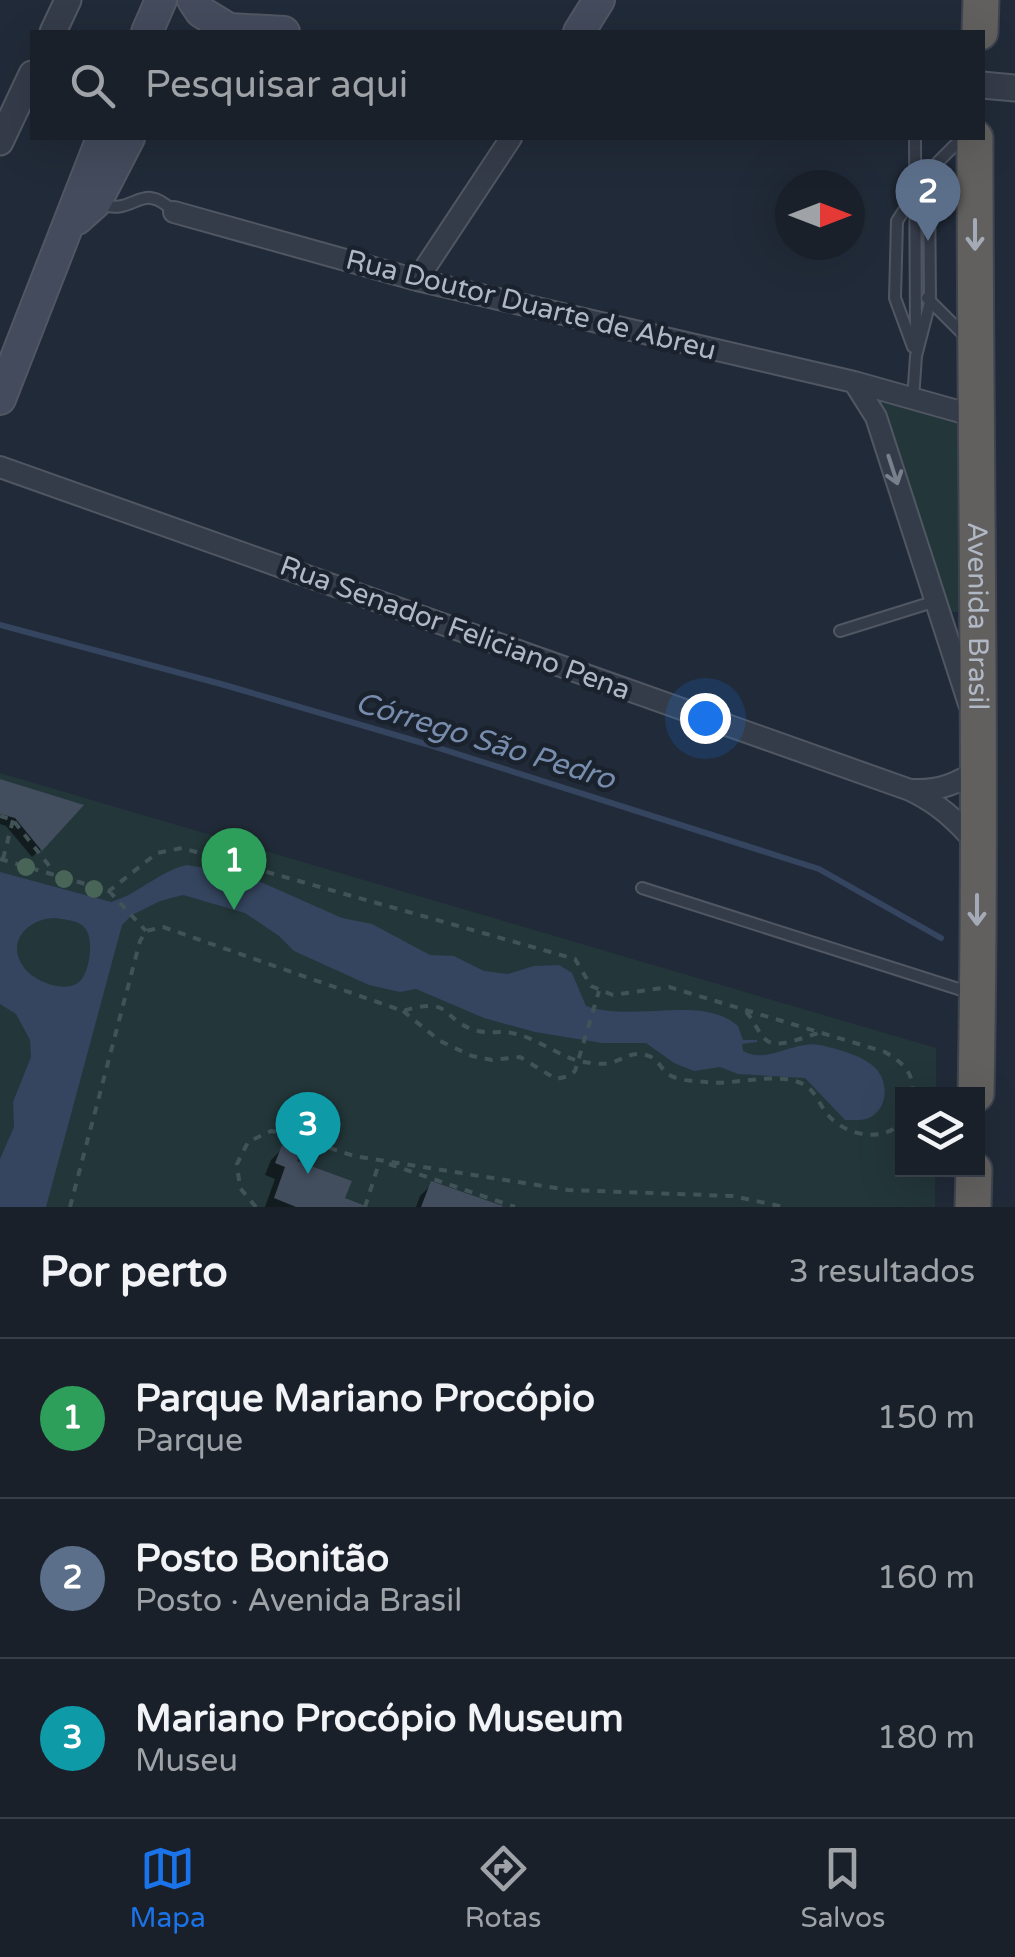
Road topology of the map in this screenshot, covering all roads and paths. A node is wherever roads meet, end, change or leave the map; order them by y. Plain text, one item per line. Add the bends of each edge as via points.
1 (68, 0) edge
2 (161, 0) edge
3 (193, 0) edge
4 (599, 0) edge
5 (54, 30) edge
6 (148, 30) edge
7 (221, 30) edge
8 (580, 30) edge
9 (30, 78) edge
10 (985, 85) edge
11 (1015, 88) edge
12 (101, 140) edge
13 (129, 140) edge
14 (510, 140) edge
15 (915, 140) edge
16 (960, 140) edge
17 (975, 140) edge
18 (0, 142) edge
19 (929, 171) junction
20 (913, 196) junction
21 (96, 202) junction
22 (174, 212) joint
23 (64, 230) junction
24 (895, 259) junction
25 (416, 280) junction
26 (914, 282) junction
27 (930, 302) junction
28 (975, 346) junction
29 (916, 356) junction
30 (854, 382) junction
31 (913, 398) junction
32 (0, 399) edge
33 (975, 416) junction
34 (0, 467) edge
35 (937, 601) junction
36 (840, 631) dead end
37 (981, 756) junction
38 (910, 790) junction
39 (0, 816) edge
40 (13, 820) junction
41 (977, 844) junction
42 (2, 859) edge
43 (56, 874) junction
44 (642, 888) dead end
45 (112, 893) junction
46 (146, 931) junction
47 (599, 990) junction
48 (976, 995) junction
49 (742, 1009) junction
50 (403, 1010) junction
51 (821, 1033) junction
52 (579, 1061) junction
53 (911, 1087) edge
54 (976, 1087) edge
55 (895, 1128) edge
56 (380, 1160) junction
57 (974, 1177) edge
58 (70, 1207) edge
59 (256, 1207) edge
60 (365, 1207) edge
61 (516, 1207) edge
62 (784, 1207) edge
63 (973, 1207) edge

1 - 5 street
2 - 6 main road
3 - 7 main road
4 - 8 main road
9 - 18 street
10 - 11 street
12 - 23 main road
13 - 21 main road
14 - 25 street
15 - 20 lane
16 - 19 lane
17 -> 28 highway, Avenida Brasil
19 - 20 lane
19 - 27 lane
20 - 24 lane via 897,221
20 - 26 lane
21 - 22 lane, Rua Doutor Duarte de Abreu via 119,208 151,196
21 - 23 main road
22 - 25 street, Rua Doutor Duarte de Abreu
23 - 32 main road
24 - 26 lane
24 - 29 lane via 895,298
25 - 30 street, Rua Doutor Duarte de Abreu
26 - 27 lane
26 - 29 lane
27 - 28 lane
27 - 29 lane
28 - 33 highway, Avenida Brasil
29 - 31 lane
30 - 31 street, Rua Doutor Duarte de Abreu
30 -> 35 street via 876,418
31 - 33 street, Rua Doutor Duarte de Abreu
33 - 37 highway, Avenida Brasil
34 - 38 street, Rua Senador Feliciano Pena
35 - 36 lane
35 - 37 street
37 - 38 street, Rua Senador Feliciano Pena via 951,786
37 - 41 highway, Avenida Brasil
38 - 41 street, Rua Senador Feliciano Pena via 952,815
39 - 40 path
40 - 42 path
40 - 43 path
41 -> 48 highway, Avenida Brasil
42 - 43 path
43 - 45 path
44 - 48 lane
45 - 46 path
45 - 47 path via 157,854 182,848 575,959
46 - 50 path via 163,927
46 - 58 path
47 - 49 path via 631,995 669,988
47 - 52 path
48 - 54 highway, Avenida Brasil
49 - 51 path
49 - 51 path via 772,1042
50 - 52 path via 445,1007 477,1031 512,1032
50 - 52 path via 440,1041 472,1056 520,1056 556,1078 576,1071
51 - 53 path via 902,1062
52 - 55 path via 647,1055 675,1078 793,1082 806,1086 841,1126 866,1135
56 - 59 path via 284,1132 258,1135 241,1152 237,1177
56 - 60 path
56 - 61 path
56 - 62 path via 568,1190 733,1196
57 - 63 highway

